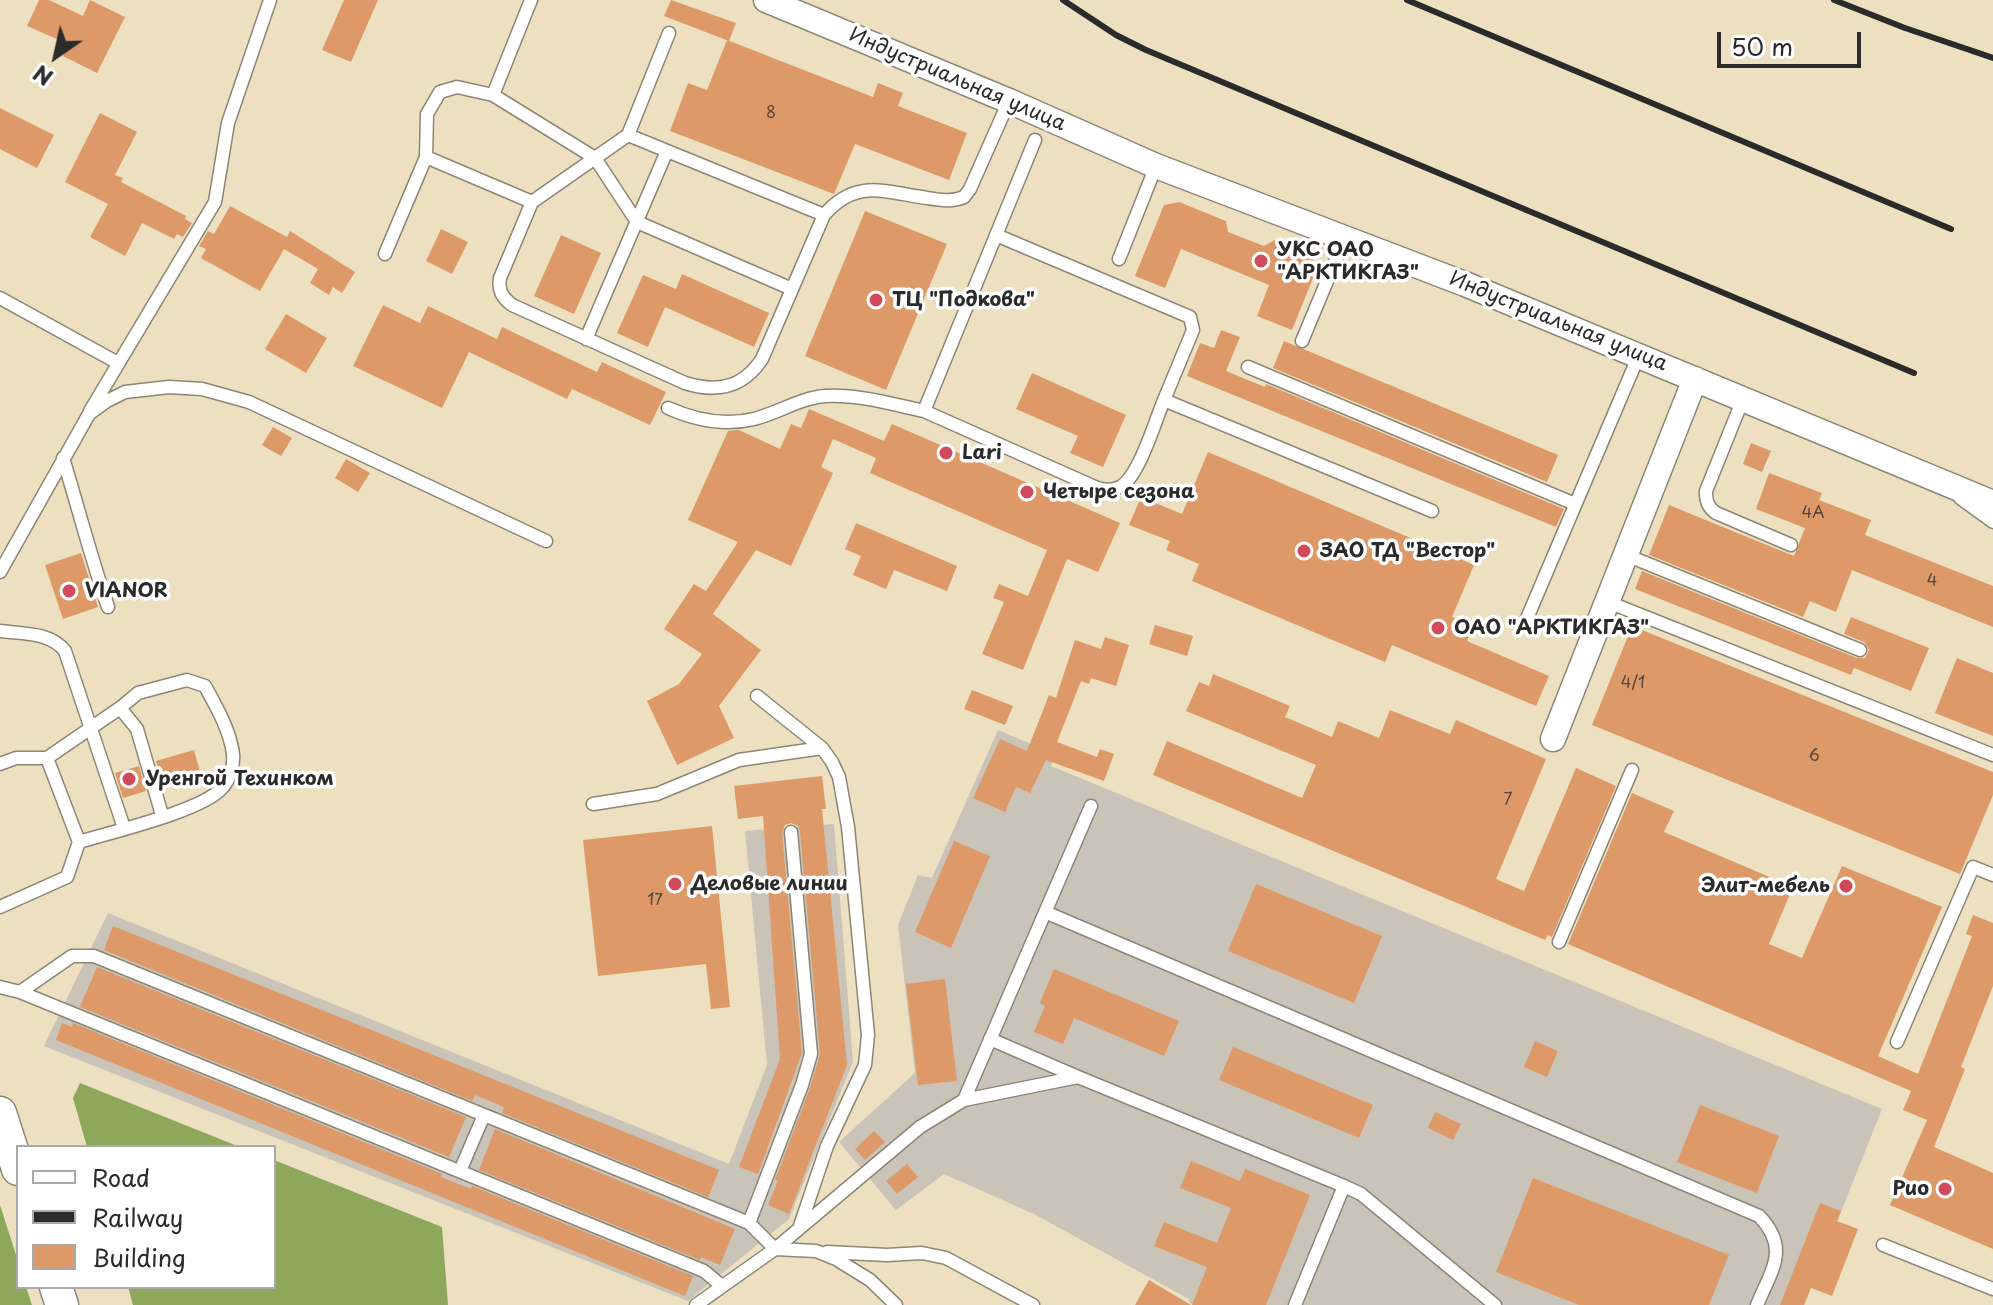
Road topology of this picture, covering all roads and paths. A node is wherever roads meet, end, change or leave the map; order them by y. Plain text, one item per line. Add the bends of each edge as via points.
1 (270, 0) edge
2 (531, 0) edge
3 (766, 0) edge
4 (669, 33) dead end
5 (493, 95) junction
6 (1009, 101) junction
7 (628, 135) junction
8 (1035, 140) dead end
9 (667, 151) junction
10 (426, 157) junction
11 (595, 158) junction
12 (1156, 166) junction
13 (532, 202) junction
14 (824, 215) junction
15 (637, 222) junction
16 (996, 235) junction
17 (1345, 238) junction
18 (385, 254) dead end
19 (1119, 259) dead end
20 (792, 289) junction
21 (0, 298) edge
22 (586, 339) junction
23 (1302, 341) dead end
24 (1639, 355) junction
25 (118, 363) junction
26 (1248, 367) dead end
27 (1695, 379) junction
28 (1743, 399) junction
29 (1164, 400) junction
30 (668, 408) dead end
31 (924, 411) junction
32 (89, 414) junction
33 (63, 458) junction
34 (1932, 477) junction
35 (1993, 503) edge
36 (1575, 504) junction
37 (1432, 511) dead end
38 (1993, 522) edge
39 (546, 541) dead end
40 (1791, 545) dead end
41 (1626, 555) junction
42 (0, 572) edge
43 (1608, 602) junction
44 (108, 607) dead end
45 (1525, 623) dead end
46 (0, 631) edge
47 (1860, 650) dead end
48 (757, 696) dead end
49 (120, 708) junction
50 (90, 729) junction
51 (1553, 739) dead end
52 (822, 748) junction
53 (1993, 755) edge
54 (47, 758) junction
55 (0, 764) edge
56 (1632, 770) dead end
57 (593, 804) dead end
58 (1091, 806) dead end
59 (162, 815) junction
60 (124, 828) junction
61 (791, 832) dead end
62 (79, 842) junction
63 (1993, 875) edge
64 (0, 907) edge
65 (1045, 912) junction
66 (1559, 942) dead end
67 (0, 987) edge
68 (20, 992) junction
69 (990, 1039) junction
70 (1897, 1042) dead end
71 (1078, 1077) junction
72 (964, 1100) junction
73 (0, 1113) edge
74 (484, 1115) junction
75 (16, 1163) edge
76 (460, 1171) junction
77 (1344, 1186) junction
78 (749, 1223) junction
79 (799, 1229) junction
80 (1883, 1245) dead end
81 (775, 1249) junction
82 (816, 1251) junction
83 (722, 1286) junction
84 (1993, 1289) edge
85 (697, 1305) edge
86 (896, 1305) edge
87 (1033, 1305) edge
88 (1295, 1305) edge
89 (1495, 1305) edge
90 (1757, 1305) edge

1 - 25 lane via 228,123 215,202
2 - 5 lane
3 - 6 street, Индустриальная улица
4 - 7 lane
5 - 10 lane via 457,87 440,92 427,114
5 - 11 lane
6 - 12 street, Индустриальная улица
6 - 14 lane via 964,197 945,200 858,190
7 - 9 lane
7 - 11 lane
8 - 16 lane
9 - 14 lane
9 - 15 lane
10 - 13 lane
10 - 18 lane
11 - 13 lane
11 - 15 lane
12 - 17 street, Индустриальная улица
12 - 19 lane
13 - 22 lane via 500,278 503,298
14 - 20 lane
15 - 20 lane
15 - 22 lane
16 - 29 lane via 1190,317 1193,330
16 - 31 lane
17 - 23 lane
17 - 24 street, Индустриальная улица
20 - 22 lane via 753,372 720,389 685,383
21 - 25 lane
24 - 27 street, Индустриальная улица
24 - 36 lane
25 - 32 lane
26 - 36 lane
27 - 28 street, Индустриальная улица
27 - 41 street
28 - 34 street, Индустриальная улица
28 - 40 lane via 1706,501 1716,513
29 - 31 lane via 1133,474 1113,489 1095,487
29 - 37 lane
30 - 31 lane via 701,420 739,421 802,401 842,396
32 - 33 lane
32 - 39 lane via 125,392 145,388 224,394
33 - 42 lane
33 - 44 lane
34 - 35 street, Индустриальная улица
34 - 38 lane
36 - 45 lane
41 - 43 street
41 - 47 lane
43 - 51 street
43 - 53 lane
46 - 50 lane via 59,642
48 - 52 lane
49 - 50 lane
49 - 59 lane via 137,729
49 - 59 lane via 138,693 187,680 205,686 220,715 233,754 231,774 221,790
50 - 54 lane
50 - 60 lane
52 - 57 lane via 739,760 657,794
52 - 79 lane via 839,777 848,827 868,1053 827,1146
54 - 55 lane
54 - 62 lane
56 - 66 lane
58 - 65 lane
59 - 60 lane
60 - 62 lane
61 - 78 lane via 811,1054
62 - 64 lane via 67,877
63 - 70 lane via 1973,867
65 - 69 lane
65 - 90 lane via 1759,1216 1777,1243
67 - 68 lane
68 - 74 lane via 72,956 94,956
68 - 76 lane
69 - 71 lane
69 - 72 lane
71 - 72 lane
71 - 77 lane
72 - 79 lane via 920,1127
73 - 75 street
74 - 76 lane
74 - 78 lane
76 - 83 lane via 704,1271
77 - 88 lane
77 - 89 lane via 1371,1202
78 - 81 lane
79 - 81 lane
80 - 84 lane
81 - 82 lane
81 - 83 lane
82 - 86 lane via 853,1268
82 - 87 lane via 934,1254
83 - 85 lane

